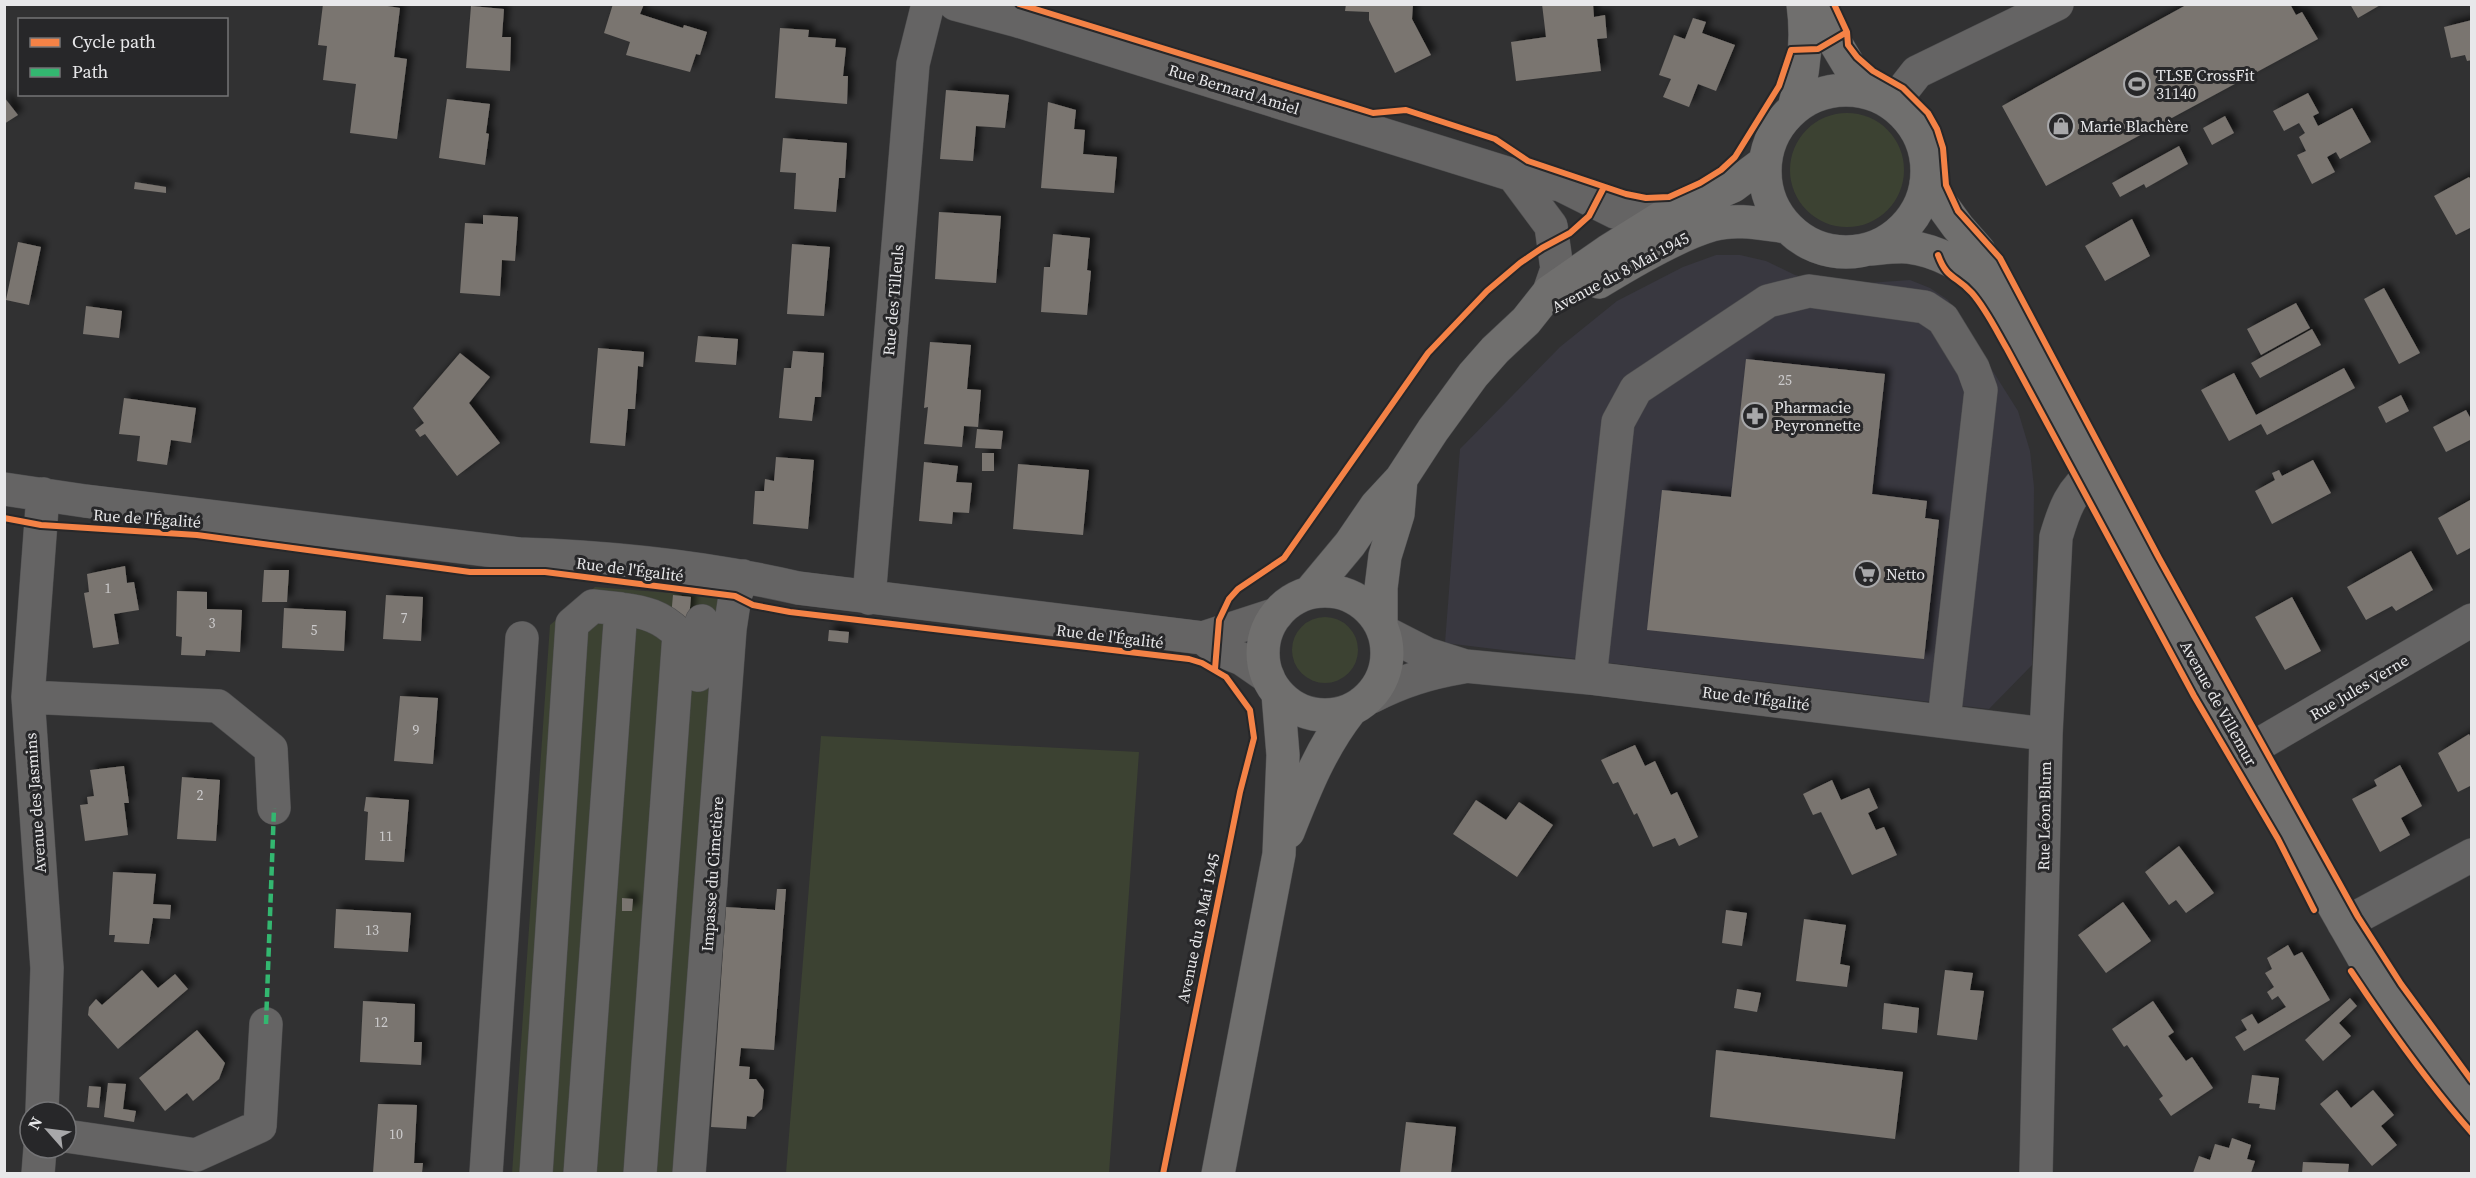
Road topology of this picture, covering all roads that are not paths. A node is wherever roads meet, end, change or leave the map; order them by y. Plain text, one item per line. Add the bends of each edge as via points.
1 (928, 4) edge
2 (955, 4) edge
3 (1803, 4) edge
4 (1812, 4) edge
5 (2057, 4) edge
6 (1884, 100) junction
7 (1794, 108) junction
8 (1765, 162) junction
9 (1513, 175) junction
10 (1926, 183) junction
11 (1664, 216) junction
12 (1787, 227) junction
13 (1870, 249) junction
14 (1991, 285) junction
15 (1549, 292) junction
16 (1526, 321) junction
17 (2095, 473) junction
18 (1401, 479) junction
19 (4, 489) edge
20 (43, 494) junction
21 (743, 576) junction
22 (1310, 592) junction
23 (869, 598) junction
24 (621, 609) junction
25 (1277, 614) junction
26 (2472, 620) edge
27 (702, 621) dead end
28 (1382, 628) junction
29 (522, 638) dead end
30 (1203, 638) junction
31 (1465, 666) junction
32 (1590, 678) junction
33 (1273, 686) junction
34 (28, 697) junction
35 (1360, 704) junction
36 (1944, 720) junction
37 (2046, 734) junction
38 (2246, 752) junction
39 (274, 808) dead end
40 (1279, 854) junction
41 (2472, 855) edge
42 (671, 908) junction
43 (503, 921) junction
44 (552, 924) junction
45 (2344, 924) junction
46 (598, 927) junction
47 (266, 1024) dead end
48 (42, 1100) edge
49 (2472, 1107) edge
50 (78, 1138) edge
51 (486, 1173) edge
52 (536, 1173) edge
53 (580, 1173) edge
54 (640, 1173) edge
55 (663, 1173) edge
56 (688, 1173) edge
57 (1218, 1173) edge
58 (2036, 1173) edge

1 - 23 street, Rue des Tilleuls via 913,63
2 - 9 street, Rue Bernard Amiel
3 - 7 main road via 1804,62
4 - 6 main road via 1851,69
5 - 6 street via 1917,72
6 - 7 main road via 1855,90 1833,91
6 - 10 main road via 1908,119 1921,138
7 - 8 main road via 1770,142
8 - 11 main road, Avenue du 8 Mai 1945 via 1733,186
8 - 12 main road via 1766,186 1773,208
9 - 11 street, Rue Bernard Amiel via 1561,185 1615,212 1634,217
9 - 15 street via 1551,226 1557,269
10 - 13 main road via 1916,212 1896,235
10 - 14 main road, Avenue de Villemur via 1979,251
11 - 15 main road, Avenue du 8 Mai 1945
12 - 13 main road via 1804,241 1825,250 1847,253
12 - 16 main road, Avenue du 8 Mai 1945 via 1744,222 1713,225 1624,267
13 - 14 main road, Avenue de Villemur via 1908,247 1938,255
14 - 17 main road, Avenue de Villemur
15 - 16 main road, Avenue du 8 Mai 1945
16 - 18 main road, Avenue du 8 Mai 1945 via 1473,375
17 - 37 street, Rue Léon Blum via 2080,483 2064,511 2056,537
17 - 38 main road, Avenue de Villemur
18 - 22 main road, Avenue du 8 Mai 1945
18 - 28 main road, Avenue du 8 Mai 1945 via 1398,514 1385,556
19 - 20 street, Rue de l'Égalité
20 - 21 street, Rue de l'Égalité via 519,554 572,556
20 - 34 street, Avenue des Jasmins
21 - 23 street, Rue de l'Égalité
21 - 56 street, Impasse du Cimetière via 735,596 730,629
22 - 25 main road via 1286,604
22 - 28 main road via 1326,590 1358,600 1371,610
23 - 30 street, Rue de l'Égalité
24 - 42 street via 649,613 679,634
24 - 44 street via 593,606 572,624
24 - 46 street
25 - 30 street, Rue de l'Égalité
25 - 33 main road via 1268,628 1263,661
26 - 38 street, Rue Jules Verne
27 - 42 street
28 - 31 street, Rue de l'Égalité via 1427,654
28 - 35 main road via 1388,649 1386,666 1380,682
29 - 43 street
30 - 33 street, Rue de l'Égalité via 1217,649 1242,659
31 - 32 street, Rue de l'Égalité
31 - 35 street, Rue de l'Égalité via 1399,682
32 - 36 street, Rue de l'Égalité
32 - 36 street via 1618,422 1636,389 1768,301 1809,291 1925,307 1942,319 1973,368 1981,390
33 - 35 main road via 1293,707 1311,714 1331,716
33 - 40 main road via 1283,755
34 - 39 street via 218,706 271,749
34 - 48 street, Avenue des Jasmins via 47,968
35 - 40 main road via 1331,735 1316,761
36 - 37 street, Rue de l'Égalité
37 - 58 street, Rue Léon Blum
38 - 45 main road, Avenue de Villemur
40 - 57 main road
41 - 45 street
42 - 54 street
42 - 55 street
43 - 44 street
43 - 51 street
44 - 46 street
44 - 52 street
45 - 49 main road, Avenue de Villemur via 2439,1069
46 - 53 street
47 - 50 street via 260,1126 196,1155

